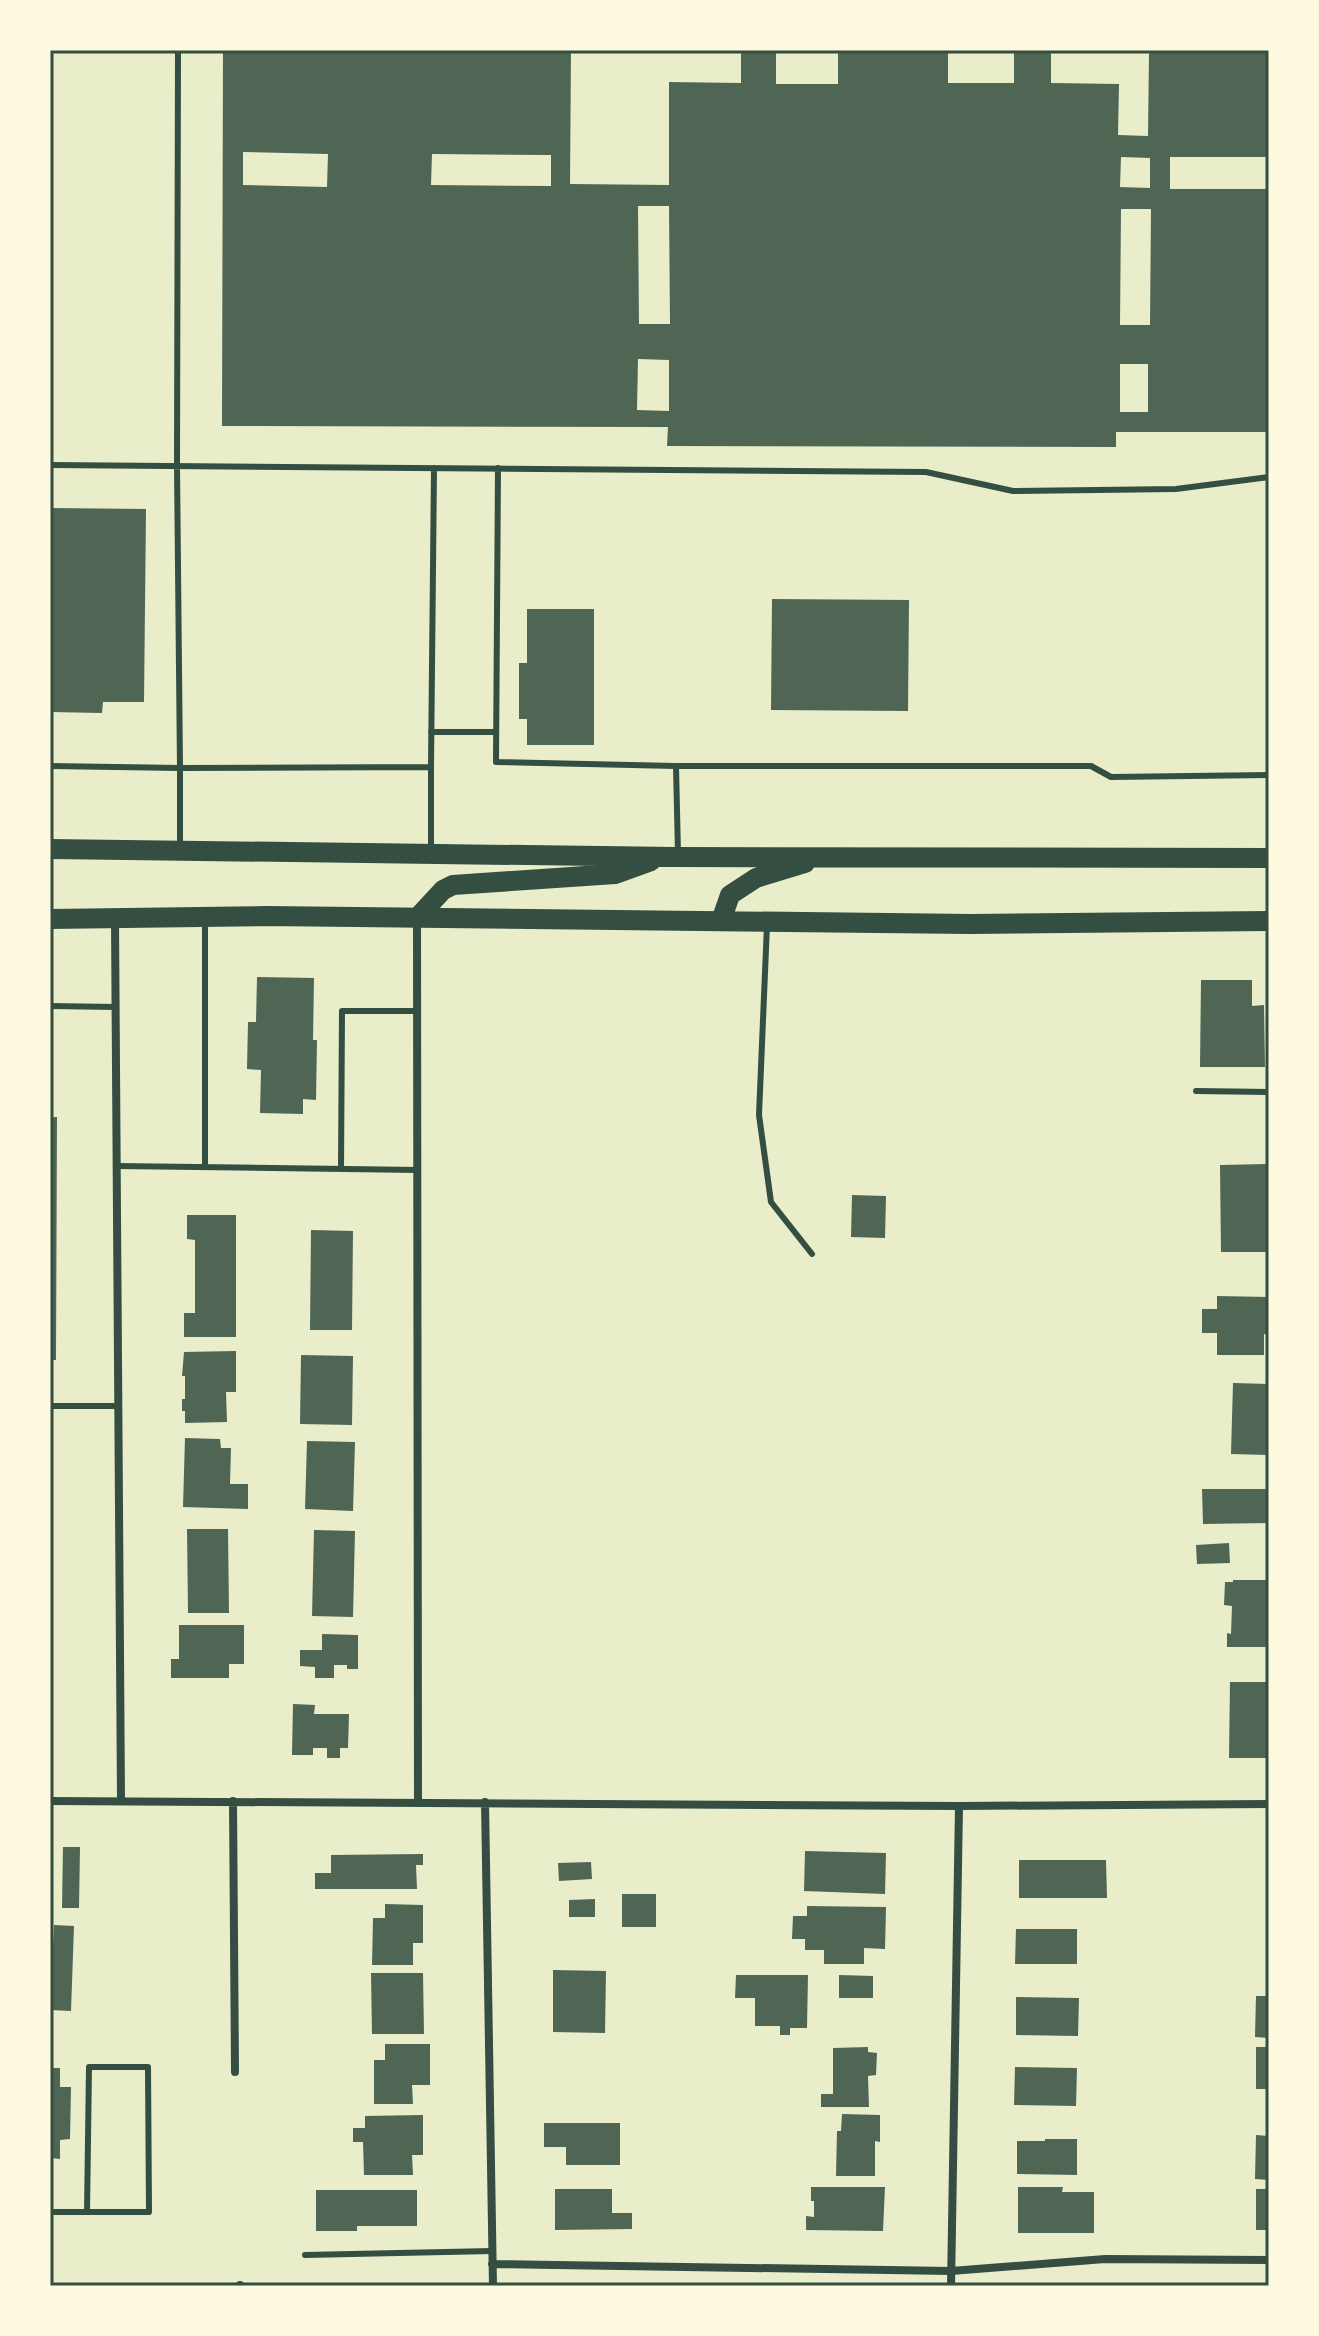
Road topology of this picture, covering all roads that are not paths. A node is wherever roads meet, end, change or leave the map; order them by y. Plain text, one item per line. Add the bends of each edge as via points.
1 (178, 50) edge
2 (50, 465) edge
3 (177, 466) junction
4 (434, 468) junction
5 (498, 468) junction
6 (1269, 477) edge
7 (431, 732) junction
8 (495, 732) junction
9 (50, 766) edge
10 (676, 766) junction
11 (431, 767) junction
12 (180, 768) junction
13 (1269, 775) edge
14 (50, 849) edge
15 (180, 850) junction
16 (431, 853) junction
17 (670, 856) junction
18 (825, 857) junction
19 (1269, 858) edge
20 (205, 918) junction
21 (417, 918) junction
22 (50, 919) edge
23 (115, 920) junction
24 (721, 921) junction
25 (1269, 921) edge
26 (767, 922) junction
27 (50, 1006) edge
28 (116, 1007) junction
29 (417, 1011) junction
30 (1196, 1091) dead end
31 (1269, 1092) edge
32 (117, 1166) junction
33 (205, 1167) junction
34 (341, 1169) junction
35 (418, 1170) junction
36 (812, 1254) dead end
37 (50, 1406) edge
38 (118, 1406) junction
39 (50, 1801) edge
40 (121, 1801) junction
41 (233, 1801) junction
42 (418, 1802) junction
43 (485, 1802) junction
44 (1269, 1804) edge
45 (959, 1806) junction
46 (235, 2072) dead end
47 (50, 2212) edge
48 (87, 2212) junction
49 (492, 2251) junction
50 (305, 2255) dead end
51 (1269, 2260) edge
52 (492, 2264) junction
53 (951, 2271) junction
54 (493, 2286) edge
55 (951, 2286) edge

1 - 3 lane
2 - 3 lane
3 - 4 lane
3 - 12 lane
4 - 5 lane
4 - 7 lane
5 - 6 lane via 926,472 1013,491 1176,489
5 - 8 lane
7 - 8 lane
7 - 11 lane
8 - 10 lane via 496,762
9 - 12 lane
10 - 13 lane via 1091,766 1111,777
10 - 17 lane
11 - 12 lane
11 - 16 lane
12 - 15 lane
14 - 15 main road
15 - 16 main road
16 - 17 main road
17 - 18 main road
17 - 21 main road via 615,874 453,885
18 - 19 main road
18 - 24 main road via 756,878 730,895
20 - 21 main road
20 - 23 main road
20 - 33 lane
21 - 24 main road
21 - 29 street
22 - 23 main road
23 - 28 street
24 - 26 main road
25 - 26 main road
26 - 36 lane via 759,1115 771,1202
27 - 28 lane
28 - 32 street
29 - 34 lane via 342,1011
29 - 35 street
30 - 31 lane
32 - 33 lane
32 - 38 street
33 - 34 lane
34 - 35 lane
35 - 42 street
37 - 38 lane
38 - 40 street
39 - 40 street
40 - 41 street
41 - 42 street
41 - 46 street
42 - 43 street
43 - 45 street
43 - 49 street
44 - 45 street
45 - 53 street
47 - 48 lane
48 - 48 lane via 149,2212 148,2067 89,2067
49 - 50 lane
49 - 52 street
51 - 53 street via 1105,2259
52 - 53 street
52 - 54 street
53 - 55 street

